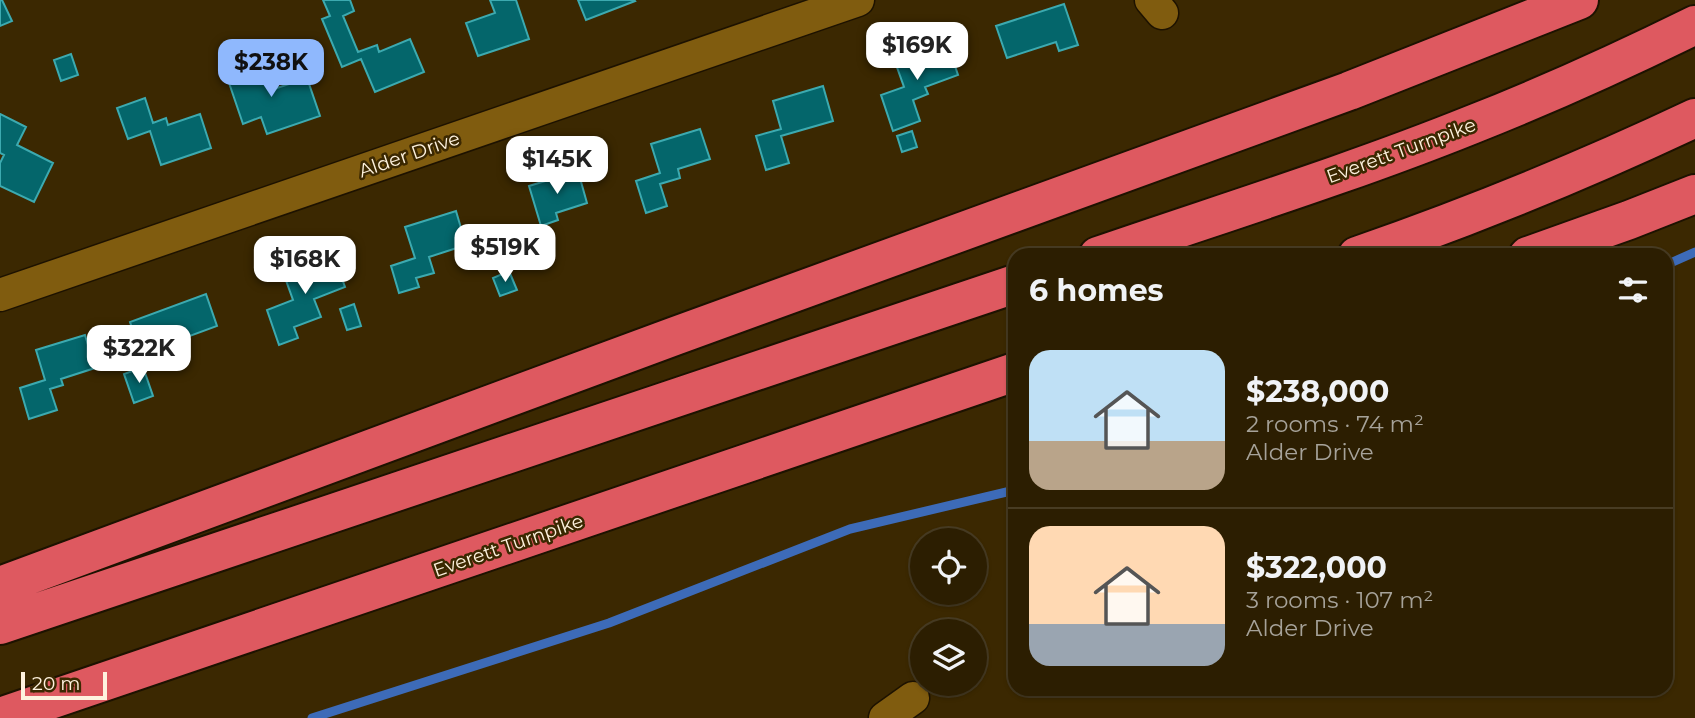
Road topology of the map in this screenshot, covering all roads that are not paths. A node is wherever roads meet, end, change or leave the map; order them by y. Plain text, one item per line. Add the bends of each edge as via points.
1 (858, 0) edge
2 (1559, 0) edge
3 (1579, 0) edge
4 (1695, 25) edge
5 (1442, 55) junction
6 (1695, 118) edge
7 (1695, 194) edge
8 (1121, 248) edge
9 (1379, 248) edge
10 (1551, 248) edge
11 (1008, 286) edge
12 (0, 295) edge
13 (1008, 374) edge
14 (1008, 399) edge
15 (737, 467) junction
16 (0, 586) edge
17 (0, 625) edge
18 (913, 698) dead end
19 (0, 717) edge
20 (886, 718) edge

1 - 12 street, Alder Drive
2 - 5 highway
3 - 5 highway
4 - 8 highway, Everett Turnpike via 1469,125
5 - 16 highway
6 - 9 highway via 1531,191
7 - 10 highway
11 - 17 highway
13 - 15 highway, Everett Turnpike
14 - 15 highway
15 - 19 highway, Everett Turnpike
18 - 20 street

